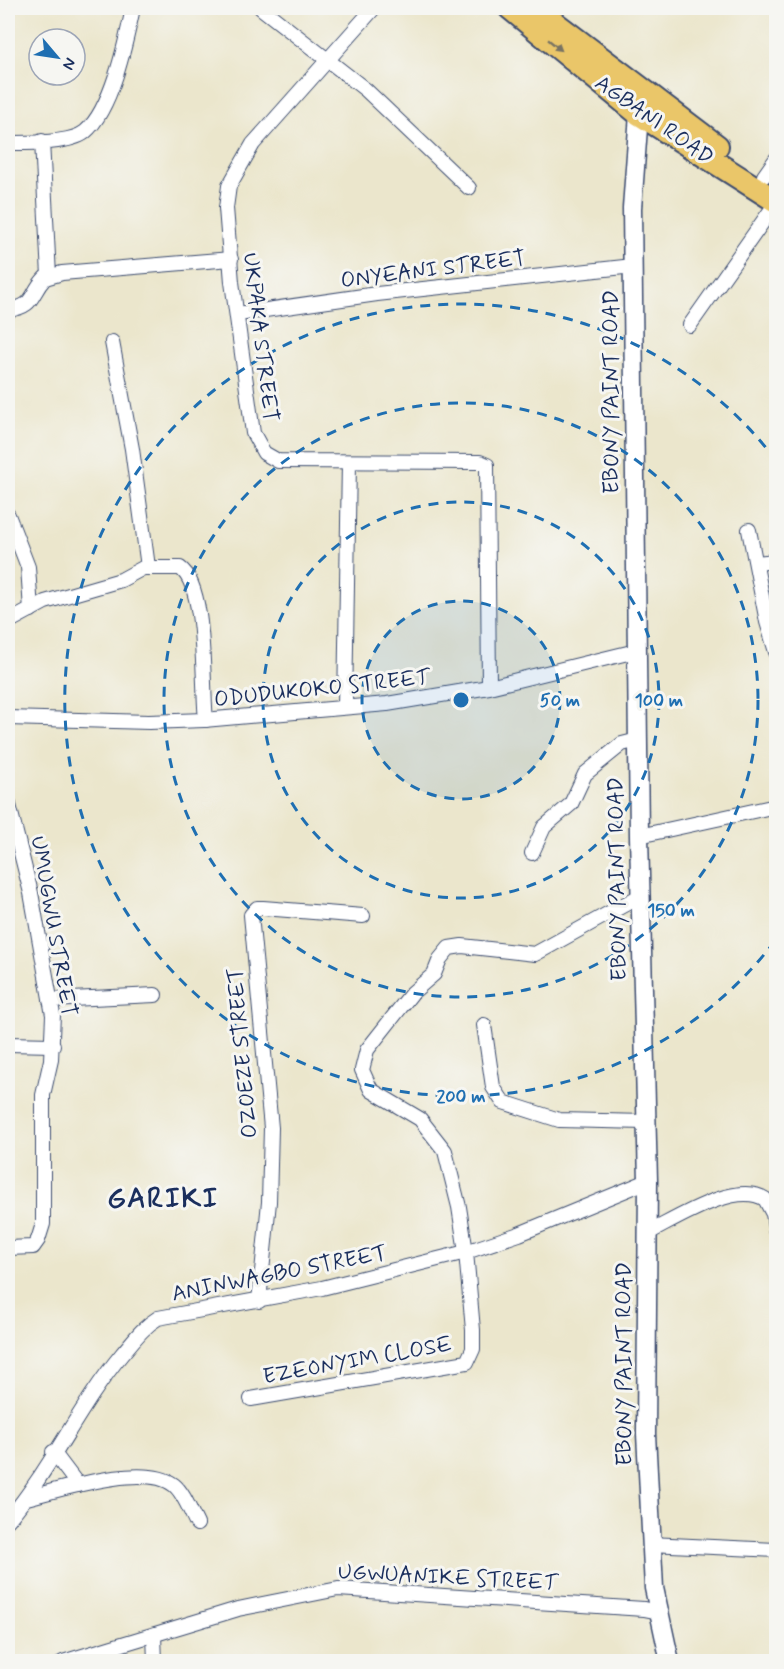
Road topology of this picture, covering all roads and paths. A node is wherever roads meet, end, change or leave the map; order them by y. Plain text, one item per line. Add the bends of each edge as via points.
1 (133, 8) edge
2 (261, 8) edge
3 (374, 8) edge
4 (510, 8) edge
5 (535, 8) edge
6 (327, 58) junction
7 (645, 105) junction
8 (42, 141) junction
9 (8, 143) edge
10 (772, 173) edge
11 (469, 188) dead end
12 (777, 202) edge
13 (231, 260) junction
14 (633, 266) junction
15 (49, 276) junction
16 (8, 310) edge
17 (238, 314) junction
18 (690, 325) dead end
19 (112, 342) dead end
20 (349, 462) junction
21 (8, 515) edge
22 (749, 530) dead end
23 (777, 561) edge
24 (756, 563) junction
25 (148, 567) junction
26 (31, 610) junction
27 (8, 622) edge
28 (636, 651) junction
29 (777, 652) edge
30 (489, 687) junction
31 (345, 707) junction
32 (8, 718) edge
33 (206, 720) junction
34 (638, 740) junction
35 (8, 801) edge
36 (777, 806) edge
37 (639, 836) junction
38 (532, 853) dead end
39 (640, 896) junction
40 (363, 915) dead end
41 (155, 994) dead end
42 (50, 1000) junction
43 (484, 1024) dead end
44 (8, 1044) edge
45 (52, 1045) junction
46 (646, 1122) junction
47 (648, 1181) junction
48 (776, 1223) edge
49 (646, 1234) junction
50 (8, 1248) edge
51 (466, 1252) junction
52 (259, 1301) junction
53 (250, 1399) dead end
54 (53, 1452) junction
55 (78, 1485) junction
56 (26, 1498) junction
57 (8, 1520) edge
58 (197, 1524) dead end
59 (650, 1544) junction
60 (777, 1550) edge
61 (659, 1612) junction
62 (154, 1635) junction
63 (63, 1662) edge
64 (155, 1662) edge
65 (670, 1662) edge

1 - 8 street via 124,52 102,106 84,132 68,139
2 - 6 street
3 - 6 street, UKPAKA STREET
4 -> 7 main road, AGBANI ROAD
5 - 7 main road, AGBANI ROAD
6 - 11 street
6 - 13 street, UKPAKA STREET via 253,144 234,173 226,198
7 - 10 main road, AGBANI ROAD via 726,153
7 - 12 main road, AGBANI ROAD
7 - 14 street, EBONY PAINT ROAD via 632,208
8 - 9 street
8 - 15 street
12 - 18 street
13 - 15 street
13 - 17 street, UKPAKA STREET
14 - 17 street, ONYEANI STREET via 377,294
14 - 28 street, EBONY PAINT ROAD
15 - 16 street via 39,284 26,306
17 - 20 street, UKPAKA STREET via 253,433 259,446 278,461
19 - 25 street
20 - 30 street, UKPAKA STREET via 487,465
20 - 31 street
21 - 26 street via 28,567
22 - 24 street
23 - 24 street
24 - 29 street via 766,622
25 - 26 street
25 - 33 street via 180,567 195,590
26 - 27 street
28 - 30 street, ODUDUKOKO STREET
28 - 34 street, EBONY PAINT ROAD
30 - 31 street, ODUDUKOKO STREET
31 - 33 street, ODUDUKOKO STREET
32 - 33 street, ODUDUKOKO STREET
34 - 37 street, EBONY PAINT ROAD
34 - 38 street via 622,744 585,774 571,804 544,827
35 - 42 street, UMUGWU STREET via 31,893
36 - 37 street
37 - 39 street, EBONY PAINT ROAD
39 - 46 street, EBONY PAINT ROAD
39 - 51 street via 535,954 449,948 434,974 412,993 367,1050 362,1070 371,1090 420,1119 445,1151
40 - 52 street, OZOEZE STREET via 257,908 251,915 271,1128 268,1216
41 - 42 street
42 - 45 street, UMUGWU STREET
43 - 46 street via 493,1088 503,1102 559,1120
44 - 45 street
45 - 50 street, UMUGWU STREET via 43,1095 43,1224 33,1247
46 - 47 street, EBONY PAINT ROAD
47 - 49 street, EBONY PAINT ROAD
47 - 51 street, ANINWAGBO STREET
48 - 49 street via 765,1199 742,1193
49 - 59 street, EBONY PAINT ROAD
51 - 52 street, ANINWAGBO STREET
51 - 53 street, EZEONYIM CLOSE via 473,1349 467,1362
52 - 54 street, ANINWAGBO STREET via 169,1314 146,1324 103,1377
54 - 55 street
54 - 56 street, ANINWAGBO STREET
55 - 56 street
55 - 58 street via 138,1476 162,1479 175,1485
56 - 57 street, ANINWAGBO STREET
59 - 60 street
59 - 61 street, EBONY PAINT ROAD
61 - 62 street, UGWUANIKE STREET via 339,1589 238,1609
61 - 65 street, EBONY PAINT ROAD
62 - 63 street, UGWUANIKE STREET
62 - 64 street

